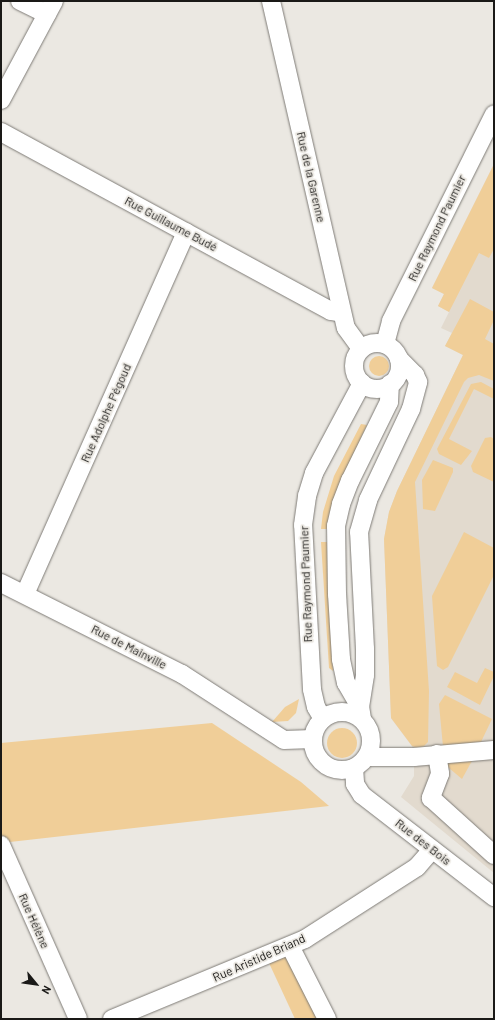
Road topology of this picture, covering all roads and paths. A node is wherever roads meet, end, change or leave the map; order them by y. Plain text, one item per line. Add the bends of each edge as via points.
1 (20, 1) edge
2 (271, 1) edge
3 (51, 7) edge
4 (1, 100) edge
5 (494, 114) edge
6 (1, 132) edge
7 (186, 232) junction
8 (342, 313) junction
9 (385, 344) junction
10 (361, 349) junction
11 (399, 359) junction
12 (362, 383) junction
13 (390, 384) junction
14 (1, 583) edge
15 (25, 594) junction
16 (361, 713) junction
17 (324, 719) junction
18 (313, 740) junction
19 (494, 750) edge
20 (437, 754) junction
21 (359, 770) junction
22 (1, 845) edge
23 (432, 850) junction
24 (494, 855) edge
25 (494, 896) edge
26 (290, 946) junction
27 (78, 1019) edge
28 (112, 1019) edge
29 (327, 1019) edge

1 - 3 street
2 - 8 street, Rue de la Garenne
3 - 4 street
5 - 9 street, Rue Raymond Paumier via 390,321
6 - 7 street, Rue Guillaume Budé
7 - 8 street, Rue Guillaume Budé via 331,311
7 - 15 street, Rue Adolphe Pégoud
8 - 10 street, Rue de la Garenne via 346,328
9 - 10 street via 373,343
9 - 11 street via 395,351
10 - 12 street via 354,371
11 - 13 street via 399,371
11 - 16 street via 415,375 418,382 411,409 368,500 359,532 365,675
12 - 13 street via 373,388
12 - 17 street, Rue Raymond Paumier via 314,473 307,496 303,525 303,565 311,678 316,707
13 - 16 street via 389,402 350,481 336,526 336,594 345,677
14 - 15 street, Rue de Mainville
15 - 18 street, Rue de Mainville via 182,674 284,740
16 - 17 street via 347,712 330,715
16 - 21 street via 370,733 371,746
17 - 18 street
18 - 21 street via 316,754 326,765 340,770
19 - 20 street
20 - 21 street
20 - 24 street via 440,774 431,798
21 - 23 street, Rue des Bois via 362,795
22 - 27 street, Rue Hélène
23 - 25 street, Rue des Bois
23 - 26 street, Rue Aristide Briand via 417,867
26 - 28 street, Rue Aristide Briand
26 - 29 street

